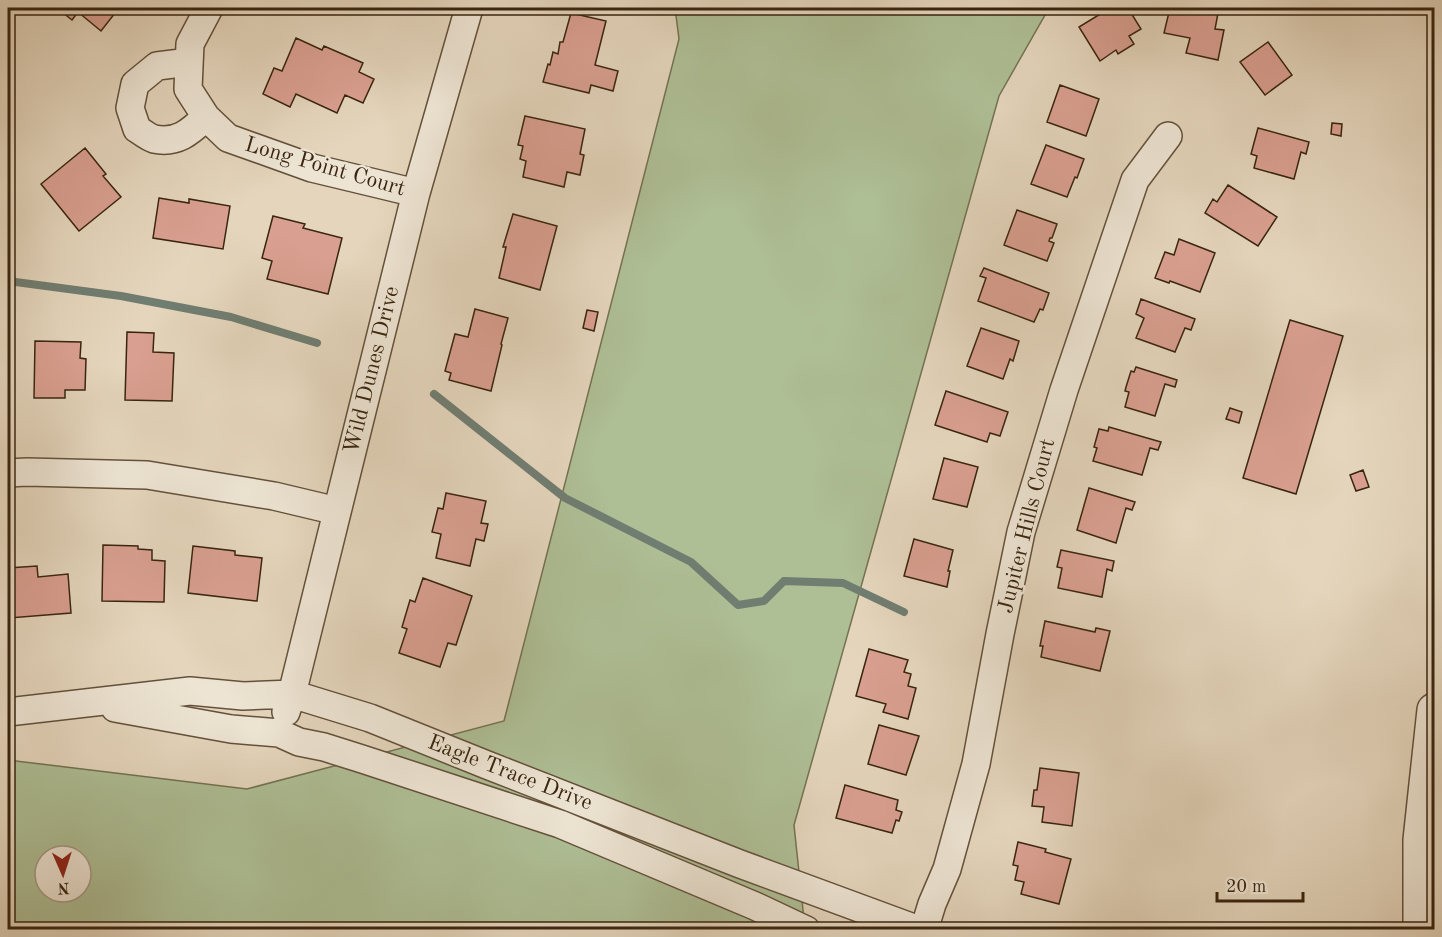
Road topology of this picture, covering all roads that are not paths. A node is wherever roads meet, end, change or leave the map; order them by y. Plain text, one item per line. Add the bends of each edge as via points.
1 (209, 8) edge
2 (469, 8) edge
3 (189, 62) junction
4 (206, 117) junction
5 (1168, 136) dead end
6 (416, 193) junction
7 (8, 473) edge
8 (337, 511) junction
9 (292, 694) junction
10 (87, 703) junction
11 (1434, 710) edge
12 (8, 712) edge
13 (279, 733) junction
14 (806, 930) edge
15 (919, 930) edge
16 (924, 930) edge
17 (1420, 930) edge

1 - 3 street, Long Point Court via 190,44
2 - 6 street, Wild Dunes Drive
3 - 4 street, Long Point Court via 188,89
3 - 4 street via 157,66 135,84 130,108 137,129 153,138 172,139 190,133
4 - 6 street, Long Point Court via 228,138 251,147 312,168
5 - 16 street, Jupiter Hills Court via 1136,180 1021,532 976,764 947,869
6 - 8 street, Wild Dunes Drive
7 - 8 street via 147,475 274,496
8 - 9 street, Wild Dunes Drive
9 - 10 street, Eagle Trace Drive via 243,696 190,691
9 - 13 street, Wild Dunes Drive
9 - 15 street, Eagle Trace Drive via 370,717 740,864
10 - 12 street, Eagle Trace Drive
10 - 13 street, Eagle Trace Drive via 208,725
11 - 17 street via 1420,840
13 - 14 street, Eagle Trace Drive via 560,824

